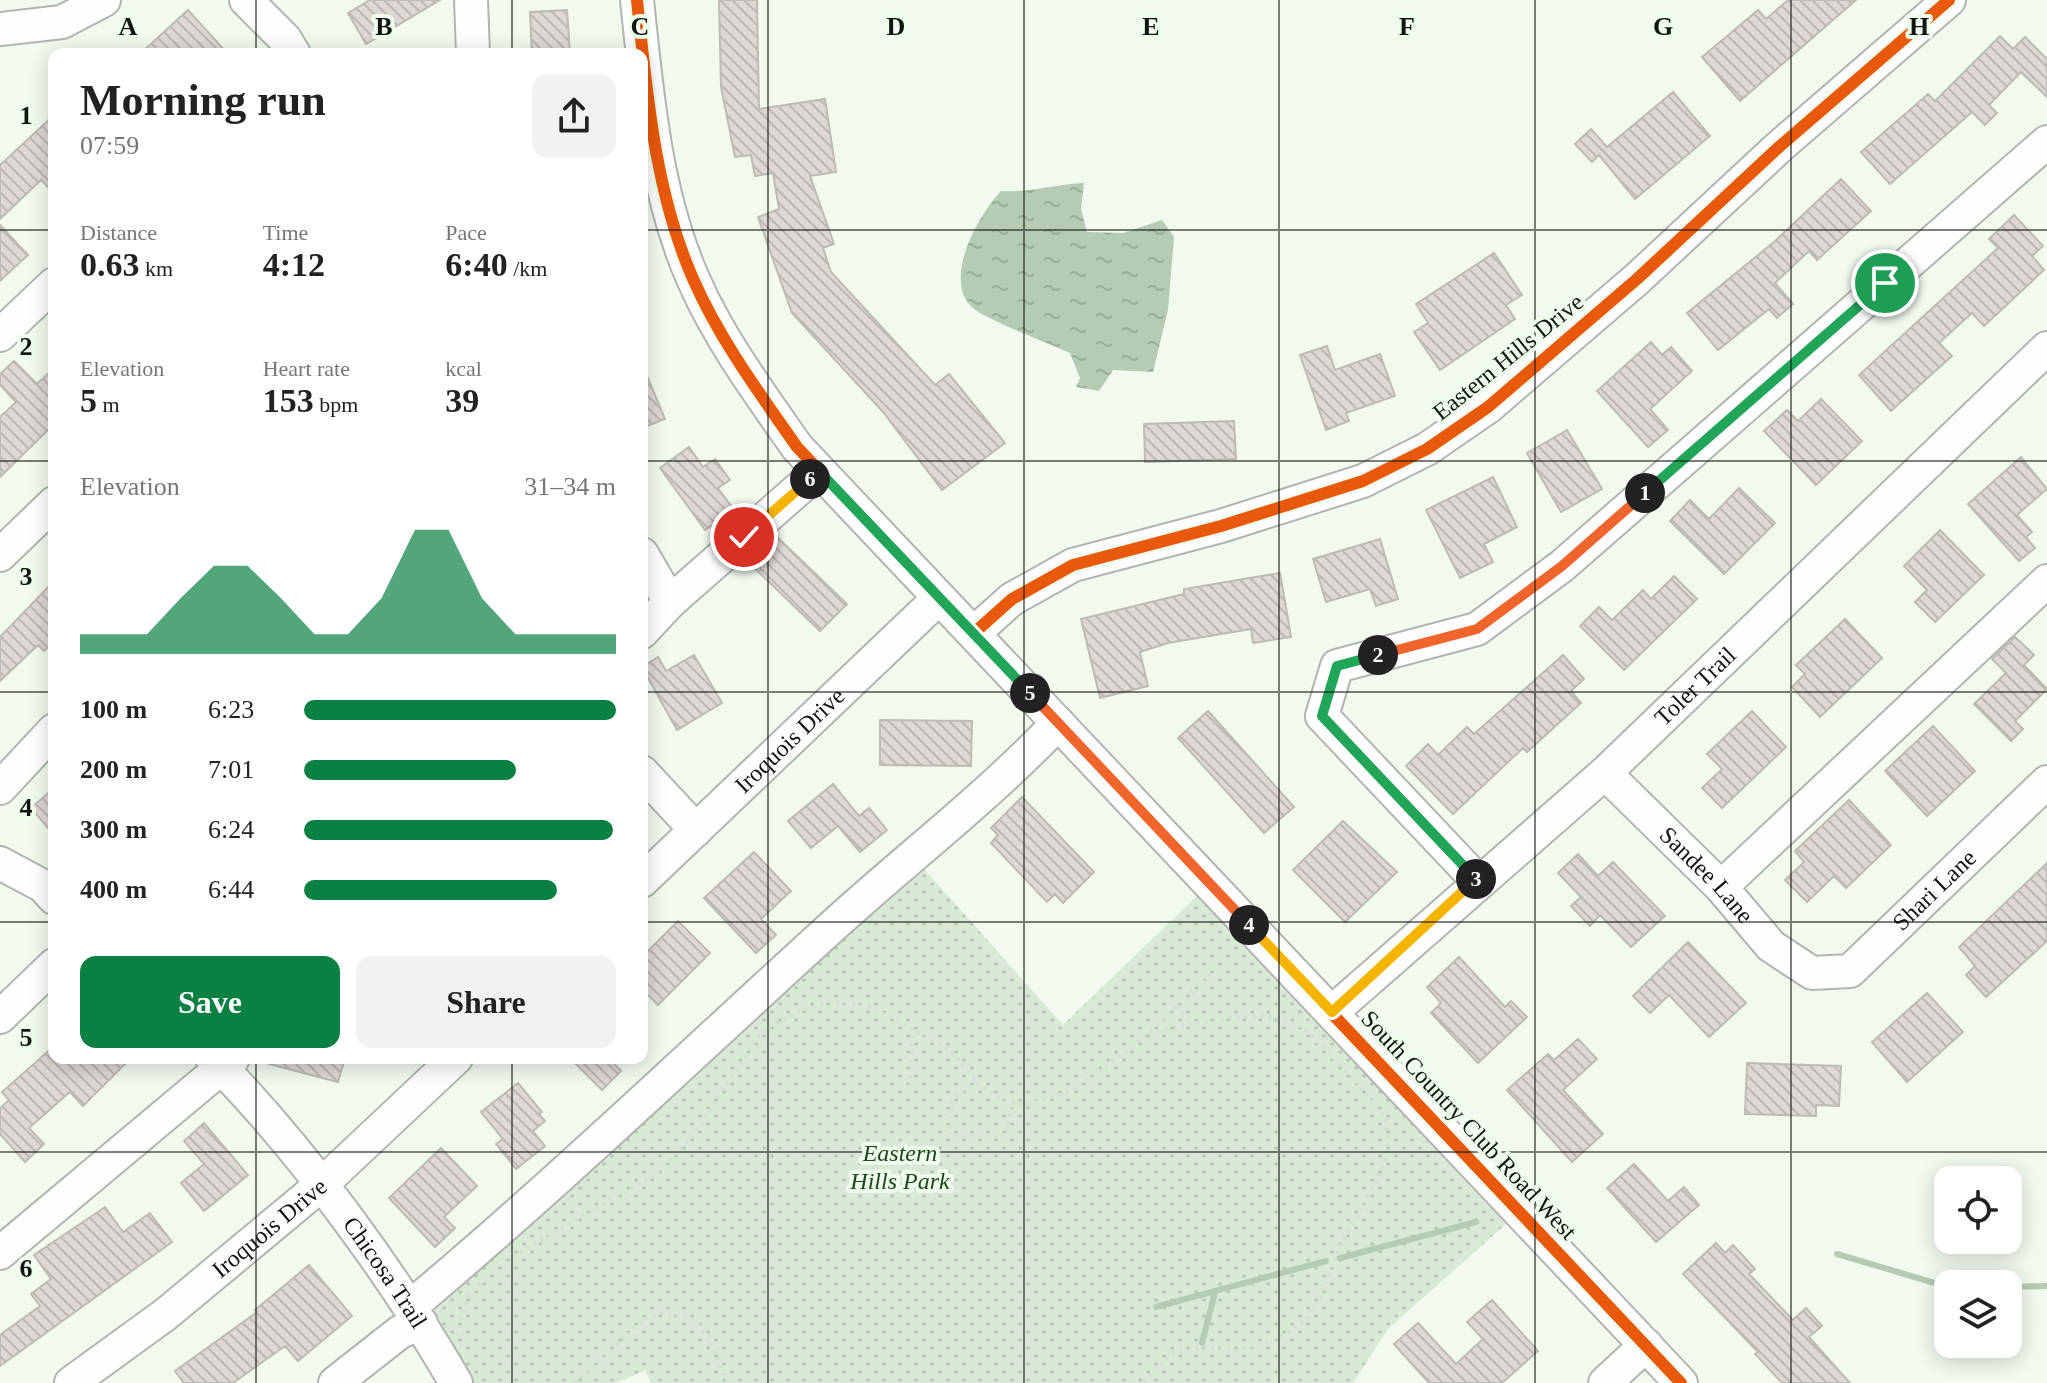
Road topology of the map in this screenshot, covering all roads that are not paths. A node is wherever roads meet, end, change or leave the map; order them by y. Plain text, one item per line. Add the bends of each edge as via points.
1 (104, 0) edge
2 (246, 0) edge
3 (471, 0) edge
4 (637, 0) edge
5 (1949, 0) edge
6 (0, 29) edge
7 (290, 48) edge
8 (473, 48) edge
9 (642, 48) edge
10 (648, 104) edge
11 (2047, 142) edge
12 (48, 290) edge
13 (0, 335) edge
14 (2047, 348) edge
15 (819, 471) junction
16 (48, 509) edge
17 (0, 555) edge
18 (648, 564) edge
19 (2047, 581) edge
20 (939, 598) junction
21 (670, 602) junction
22 (648, 626) edge
23 (974, 633) junction
24 (1058, 723) junction
25 (48, 736) edge
26 (1605, 773) junction
27 (648, 778) edge
28 (2047, 782) edge
29 (0, 788) edge
30 (696, 830) junction
31 (0, 863) edge
32 (648, 875) edge
33 (1478, 881) junction
34 (1721, 887) junction
35 (48, 891) edge
36 (48, 971) edge
37 (1812, 973) joint
38 (1332, 1012) junction
39 (0, 1017) edge
40 (221, 1064) edge
41 (225, 1064) edge
42 (450, 1064) edge
43 (321, 1185) junction
44 (0, 1253) edge
45 (416, 1315) junction
46 (1646, 1345) junction
47 (71, 1383) edge
48 (335, 1383) edge
49 (456, 1383) edge
50 (1605, 1383) edge
51 (1681, 1383) edge

1 - 6 street via 62,22
2 - 7 street
3 - 8 street
4 - 9 street, South Country Club Road West
5 - 23 street, Eastern Hills Drive via 1626,289 1488,407 1427,449 1363,481 1073,565 1012,599
10 - 15 street, South Country Club Road West via 664,188 693,280 739,363
11 - 33 street via 1562,566 1477,629 1337,666 1322,716
12 - 13 street
14 - 26 street, Toler Trail
15 - 20 street, South Country Club Road West
15 - 21 street
16 - 17 street
18 - 21 street
19 - 34 street
20 - 23 street, South Country Club Road West
20 - 30 street, Iroquois Drive
21 - 22 street
23 - 24 street, South Country Club Road West
24 - 38 street, South Country Club Road West
24 - 45 street via 596,1143
25 - 29 street
26 - 33 street, Toler Trail
26 - 34 street, Sandee Lane
27 - 30 street
28 - 37 street, Shari Lane via 1850,971
30 - 32 street, Iroquois Drive
31 - 35 street
33 - 38 street, Toler Trail
34 - 37 street, Sandee Lane via 1771,946
36 - 39 street
38 - 46 street, South Country Club Road West
40 - 44 street
41 - 43 street, Chicosa Trail
42 - 43 street, Iroquois Drive
43 - 45 street, Chicosa Trail
43 - 47 street, Iroquois Drive via 166,1314
45 - 48 street
45 - 49 street, Chicosa Trail
46 - 50 street
46 - 51 street, South Country Club Road West

